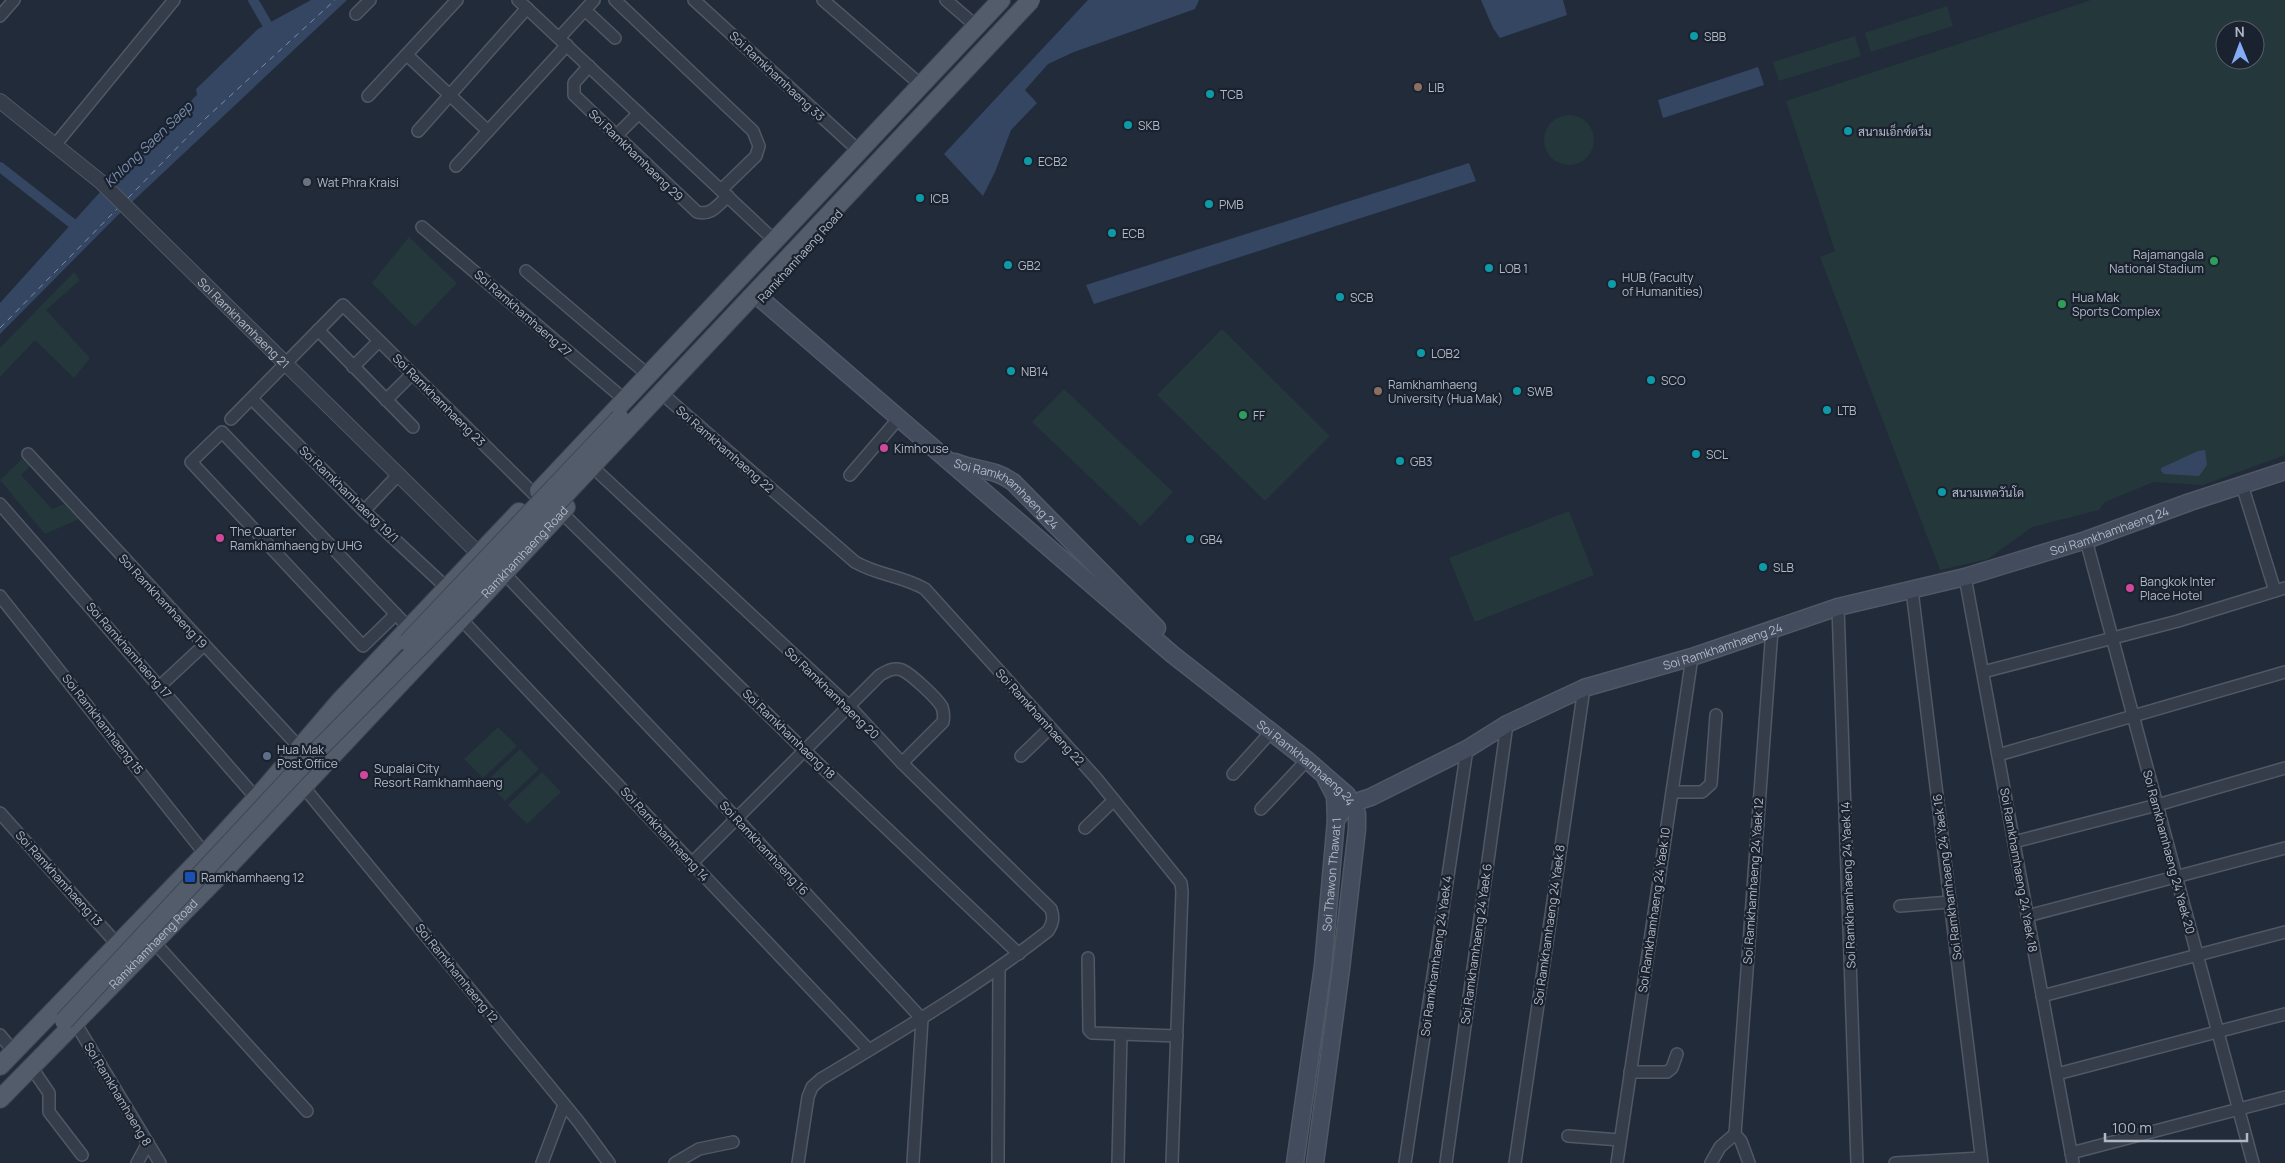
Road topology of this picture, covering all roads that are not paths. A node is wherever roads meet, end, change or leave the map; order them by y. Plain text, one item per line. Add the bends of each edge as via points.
1 (14, 0) edge
2 (174, 0) edge
3 (370, 0) edge
4 (457, 0) edge
5 (594, 0) edge
6 (615, 0) edge
7 (694, 0) edge
8 (823, 0) edge
9 (946, 0) edge
10 (1001, 0) edge
11 (1015, 0) edge
12 (1031, 0) edge
13 (1042, 0) edge
14 (522, 4) edge
15 (585, 10) junction
16 (356, 14) dead end
17 (0, 16) edge
18 (976, 26) junction
19 (615, 38) dead end
20 (563, 42) junction
21 (407, 54) junction
22 (589, 66) junction
23 (921, 84) junction
24 (368, 96) dead end
25 (448, 96) junction
26 (0, 101) edge
27 (639, 113) junction
28 (488, 131) junction
29 (418, 132) dead end
30 (616, 136) junction
31 (55, 145) junction
32 (859, 151) junction
33 (456, 166) dead end
34 (725, 193) junction
35 (422, 227) dead end
36 (774, 240) junction
37 (526, 272) dead end
38 (732, 285) junction
39 (761, 299) junction
40 (318, 330) junction
41 (379, 341) junction
42 (286, 363) junction
43 (353, 366) junction
44 (412, 374) junction
45 (648, 375) junction
46 (667, 398) junction
47 (252, 399) junction
48 (386, 400) junction
49 (625, 400) junction
50 (899, 418) junction
51 (230, 419) dead end
52 (412, 427) dead end
53 (595, 431) junction
54 (618, 451) junction
55 (28, 454) dead end
56 (947, 459) junction
57 (2285, 470) edge
58 (598, 472) junction
59 (398, 475) junction
60 (850, 475) dead end
61 (2242, 485) junction
62 (535, 495) junction
63 (1031, 501) junction
64 (0, 504) edge
65 (364, 511) junction
66 (561, 512) junction
67 (2086, 540) junction
68 (479, 554) junction
69 (1064, 560) junction
70 (504, 574) junction
71 (1965, 577) junction
72 (447, 588) junction
73 (1912, 590) junction
74 (2280, 590) edge
75 (0, 596) edge
76 (1838, 607) junction
77 (396, 614) junction
78 (460, 618) junction
79 (409, 628) junction
80 (1772, 629) junction
81 (2112, 637) junction
82 (204, 645) junction
83 (1692, 657) junction
84 (1983, 672) junction
85 (2285, 672) edge
86 (1210, 685) junction
87 (160, 686) junction
88 (1584, 688) junction
89 (849, 706) junction
90 (1716, 715) dead end
91 (2133, 715) junction
92 (1507, 724) junction
93 (1050, 728) junction
94 (1271, 732) junction
95 (299, 747) junction
96 (1467, 749) junction
97 (805, 751) junction
98 (1998, 755) junction
99 (1021, 756) dead end
100 (1306, 760) junction
101 (902, 763) junction
102 (2285, 768) edge
103 (1233, 774) dead end
104 (1324, 775) junction
105 (302, 785) junction
106 (1672, 792) junction
107 (259, 795) junction
108 (1371, 797) junction
109 (1114, 800) junction
110 (1353, 803) junction
111 (2157, 805) junction
112 (1260, 809) dead end
113 (0, 813) edge
114 (737, 819) junction
115 (1336, 820) junction
116 (1085, 828) dead end
117 (1357, 829) junction
118 (2014, 842) junction
119 (2285, 848) edge
120 (205, 854) junction
121 (692, 863) junction
122 (2176, 877) junction
123 (1950, 902) junction
124 (1900, 906) dead end
125 (2027, 916) junction
126 (2285, 932) edge
127 (154, 942) junction
128 (117, 944) junction
129 (1019, 954) junction
130 (2197, 956) junction
131 (1088, 958) dead end
132 (1323, 966) junction
133 (999, 969) junction
134 (1341, 969) junction
135 (2042, 996) junction
136 (2285, 1014) edge
137 (922, 1019) junction
138 (70, 1022) junction
139 (2218, 1032) junction
140 (1121, 1035) junction
141 (0, 1036) edge
142 (1177, 1036) junction
143 (869, 1050) junction
144 (14, 1052) junction
145 (1677, 1054) dead end
146 (0, 1066) edge
147 (32, 1068) junction
148 (1630, 1072) junction
149 (2056, 1074) junction
150 (0, 1090) edge
151 (2285, 1097) edge
152 (0, 1099) edge
153 (564, 1105) junction
154 (2238, 1110) junction
155 (307, 1111) dead end
156 (1735, 1134) junction
157 (1568, 1136) dead end
158 (1620, 1140) junction
159 (733, 1142) dead end
160 (148, 1143) junction
161 (82, 1155) dead end
162 (2072, 1158) edge
163 (1982, 1161) edge
164 (137, 1163) edge
165 (160, 1163) edge
166 (542, 1163) edge
167 (609, 1163) edge
168 (675, 1163) edge
169 (798, 1163) edge
170 (913, 1163) edge
171 (998, 1163) edge
172 (1118, 1163) edge
173 (1172, 1163) edge
174 (1295, 1163) edge
175 (1316, 1163) edge
176 (1405, 1163) edge
177 (1446, 1163) edge
178 (1515, 1163) edge
179 (1617, 1163) edge
180 (1711, 1163) edge
181 (1749, 1163) edge
182 (1857, 1163) edge
183 (1895, 1163) edge
184 (2253, 1163) edge

1 - 17 street
2 - 31 street
3 - 16 street
4 - 21 street
5 - 15 street
6 - 34 street, Soi Ramkhamhaeng 29 via 753,131 759,146 756,156
7 - 32 street, Soi Ramkhamhaeng 33
8 - 23 street
9 - 18 street
10 - 18 main road, Ramkhamhaeng Road
11 - 107 main road, Ramkhamhaeng Road, bridge via 346,708
12 - 138 main road, Ramkhamhaeng Road, bridge via 463,603 296,773
13 - 39 main road, Ramkhamhaeng Road
14 - 20 street
14 - 25 street
15 - 19 street
15 - 20 street
18 - 23 main road, Ramkhamhaeng Road
20 - 22 street
20 - 28 street
21 - 24 street
21 - 25 street
22 - 27 street
22 - 30 street, Soi Ramkhamhaeng 29 via 574,84 574,95
23 - 32 main road, Ramkhamhaeng Road
25 - 28 street
25 - 29 street
26 - 31 street, Soi Ramkhamhaeng 21
27 - 30 street
27 - 34 street
28 - 33 street
30 - 34 street, Soi Ramkhamhaeng 29 via 697,212 710,213
31 - 42 street, Soi Ramkhamhaeng 21 via 96,178
32 - 36 main road, Ramkhamhaeng Road
34 - 36 street
35 - 49 street, Soi Ramkhamhaeng 27
36 - 38 main road, Ramkhamhaeng Road
37 - 45 street
38 - 39 main road
38 - 45 main road, Ramkhamhaeng Road
39 - 46 main road, Ramkhamhaeng Road
39 - 50 main road, Soi Ramkhamhaeng 24
40 - 41 street, Soi Ramkhamhaeng 23 via 343,305
40 - 42 street
40 - 43 street
41 - 43 street
41 - 44 street, Soi Ramkhamhaeng 23
42 - 47 street
42 - 59 street, Soi Ramkhamhaeng 21
43 - 48 street
44 - 48 street
44 - 62 street, Soi Ramkhamhaeng 23
45 - 49 main road, Ramkhamhaeng Road
46 - 54 main road, Ramkhamhaeng Road
46 - 93 street, Soi Ramkhamhaeng 22 via 855,562 926,589
47 - 51 street
47 - 65 street, Soi Ramkhamhaeng 19/1
48 - 52 street
49 - 53 main road, Ramkhamhaeng Road
50 - 56 main road, Soi Ramkhamhaeng 24
50 - 60 street
53 - 54 main road
53 - 62 main road, Ramkhamhaeng Road
54 - 58 main road, Ramkhamhaeng Road
55 - 82 street, Soi Ramkhamhaeng 19
56 - 63 main road, Soi Ramkhamhaeng 24 via 1004,475
56 - 69 main road, Soi Ramkhamhaeng 24
57 - 61 main road, Soi Ramkhamhaeng 24
58 - 66 main road, Ramkhamhaeng Road
58 - 89 street, Soi Ramkhamhaeng 20
59 - 65 street
59 - 68 street, Soi Ramkhamhaeng 21
61 - 67 main road, Soi Ramkhamhaeng 24
61 - 74 street
62 - 68 main road, Ramkhamhaeng Road
63 - 69 main road via 1014,489 1009,489 1004,498 1043,534
63 - 86 main road, Soi Ramkhamhaeng 24 via 1198,669
64 - 87 street, Soi Ramkhamhaeng 17
65 - 72 street, Soi Ramkhamhaeng 19/1
66 - 70 main road, Ramkhamhaeng Road
66 - 97 street, Soi Ramkhamhaeng 18
67 - 71 main road, Soi Ramkhamhaeng 24
67 - 81 street, Soi Ramkhamhaeng 24 Yaek 20
68 - 72 main road, Ramkhamhaeng Road
69 - 86 main road, Soi Ramkhamhaeng 24
70 - 78 main road, Ramkhamhaeng Road
70 - 114 street, Soi Ramkhamhaeng 16
71 - 73 main road, Soi Ramkhamhaeng 24
71 - 84 street, Soi Ramkhamhaeng 24 Yaek 18
72 - 79 main road, Ramkhamhaeng Road
73 - 76 main road, Soi Ramkhamhaeng 24
73 - 123 street, Soi Ramkhamhaeng 24 Yaek 16
74 - 81 street
75 - 120 street, Soi Ramkhamhaeng 15
76 - 80 main road, Soi Ramkhamhaeng 24
76 - 182 street, Soi Ramkhamhaeng 24 Yaek 14
77 - 77 street via 222,432 191,462 363,646
77 - 79 street
78 - 105 main road, Ramkhamhaeng Road
78 - 121 street, Soi Ramkhamhaeng 14
79 - 95 main road, Ramkhamhaeng Road
80 - 83 main road, Soi Ramkhamhaeng 24
80 - 156 street, Soi Ramkhamhaeng 24 Yaek 12
81 - 84 street
81 - 91 street, Soi Ramkhamhaeng 24 Yaek 20
82 - 87 street
82 - 95 street, Soi Ramkhamhaeng 19
83 - 88 main road, Soi Ramkhamhaeng 24
83 - 106 street, Soi Ramkhamhaeng 24 Yaek 10
84 - 98 street, Soi Ramkhamhaeng 24 Yaek 18
85 - 91 street
86 - 94 main road, Soi Ramkhamhaeng 24
87 - 107 street, Soi Ramkhamhaeng 17
88 - 92 main road, Soi Ramkhamhaeng 24
88 - 178 street, Soi Ramkhamhaeng 24 Yaek 8
89 - 97 street
89 - 101 street, Soi Ramkhamhaeng 20
89 - 101 street via 890,669 901,670 912,677 941,706 943,722
90 - 106 street via 1710,784 1702,792
91 - 98 street
91 - 111 street, Soi Ramkhamhaeng 24 Yaek 20
92 - 96 main road, Soi Ramkhamhaeng 24
92 - 177 street, Soi Ramkhamhaeng 24 Yaek 6
93 - 99 street
93 - 109 street, Soi Ramkhamhaeng 22
94 - 100 main road, Soi Ramkhamhaeng 24
94 - 103 street
95 - 107 main road, Ramkhamhaeng Road
96 - 108 main road, Soi Ramkhamhaeng 24
96 - 176 street, Soi Ramkhamhaeng 24 Yaek 4
97 - 114 street
97 - 129 street, Soi Ramkhamhaeng 18
98 - 118 street, Soi Ramkhamhaeng 24 Yaek 18
100 - 104 main road, Soi Ramkhamhaeng 24
100 - 112 street
101 - 129 street, Soi Ramkhamhaeng 20 via 1050,908 1054,916 1048,931
102 - 111 street
104 - 108 main road via 1352,791
104 - 110 main road, Soi Ramkhamhaeng 24
104 - 115 main road via 1335,796
105 - 127 main road, Ramkhamhaeng Road
105 - 153 street, Soi Ramkhamhaeng 12
106 - 148 street, Soi Ramkhamhaeng 24 Yaek 10
107 - 120 main road, Ramkhamhaeng Road
108 - 110 main road, Soi Ramkhamhaeng 24
108 - 117 main road
109 - 116 street
109 - 142 street, Soi Ramkhamhaeng 22 via 1181,883
110 - 115 main road, Soi Thawon Thawat 1 via 1345,807
110 - 117 main road, Soi Thawon Thawat 1
111 - 118 street
111 - 122 street, Soi Ramkhamhaeng 24 Yaek 20
113 - 128 street, Soi Ramkhamhaeng 13
114 - 121 street
114 - 137 street, Soi Ramkhamhaeng 16
115 - 132 main road, Soi Thawon Thawat 1
117 - 134 main road, Soi Thawon Thawat 1
118 - 125 street, Soi Ramkhamhaeng 24 Yaek 18
119 - 122 street
120 - 128 main road, Ramkhamhaeng Road
121 - 143 street, Soi Ramkhamhaeng 14
122 - 125 street
122 - 130 street, Soi Ramkhamhaeng 24 Yaek 20
123 - 124 street
123 - 163 street, Soi Ramkhamhaeng 24 Yaek 16
125 - 135 street, Soi Ramkhamhaeng 24 Yaek 18
126 - 130 street
127 - 138 main road, Ramkhamhaeng Road
127 - 155 street
128 - 144 main road, Ramkhamhaeng Road
129 - 133 street
130 - 135 street
130 - 139 street, Soi Ramkhamhaeng 24 Yaek 20
131 - 140 street via 1089,1030
132 - 134 main road via 1327,960 1337,960 1341,962
132 - 174 main road, Soi Thawon Thawat 1
133 - 137 street
133 - 171 street
134 - 175 main road, Soi Thawon Thawat 1
135 - 149 street, Soi Ramkhamhaeng 24 Yaek 18
136 - 139 street
137 - 143 street
137 - 170 street
138 - 147 main road, Ramkhamhaeng Road
138 - 150 main road, Ramkhamhaeng Road
138 - 160 street, Soi Ramkhamhaeng 8
139 - 149 street
139 - 154 street, Soi Ramkhamhaeng 24 Yaek 20
140 - 142 street
140 - 172 street
141 - 144 street
142 - 173 street, Soi Ramkhamhaeng 22
143 - 169 street via 812,1087
144 - 146 main road, Ramkhamhaeng Road
145 - 148 street via 1667,1072
147 - 152 main road, Ramkhamhaeng Road
147 - 161 street via 49,1094 49,1112
148 - 158 street, Soi Ramkhamhaeng 24 Yaek 10
149 - 162 street, Soi Ramkhamhaeng 24 Yaek 18
151 - 154 street
153 - 166 street
153 - 167 street, Soi Ramkhamhaeng 12
154 - 162 street
154 - 184 street, Soi Ramkhamhaeng 24 Yaek 20
156 - 180 street via 1720,1147
156 - 181 street
157 - 158 street
158 - 179 street, Soi Ramkhamhaeng 24 Yaek 10
159 - 168 street via 699,1149
160 - 164 street
160 - 165 street, Soi Ramkhamhaeng 8
163 - 183 street

